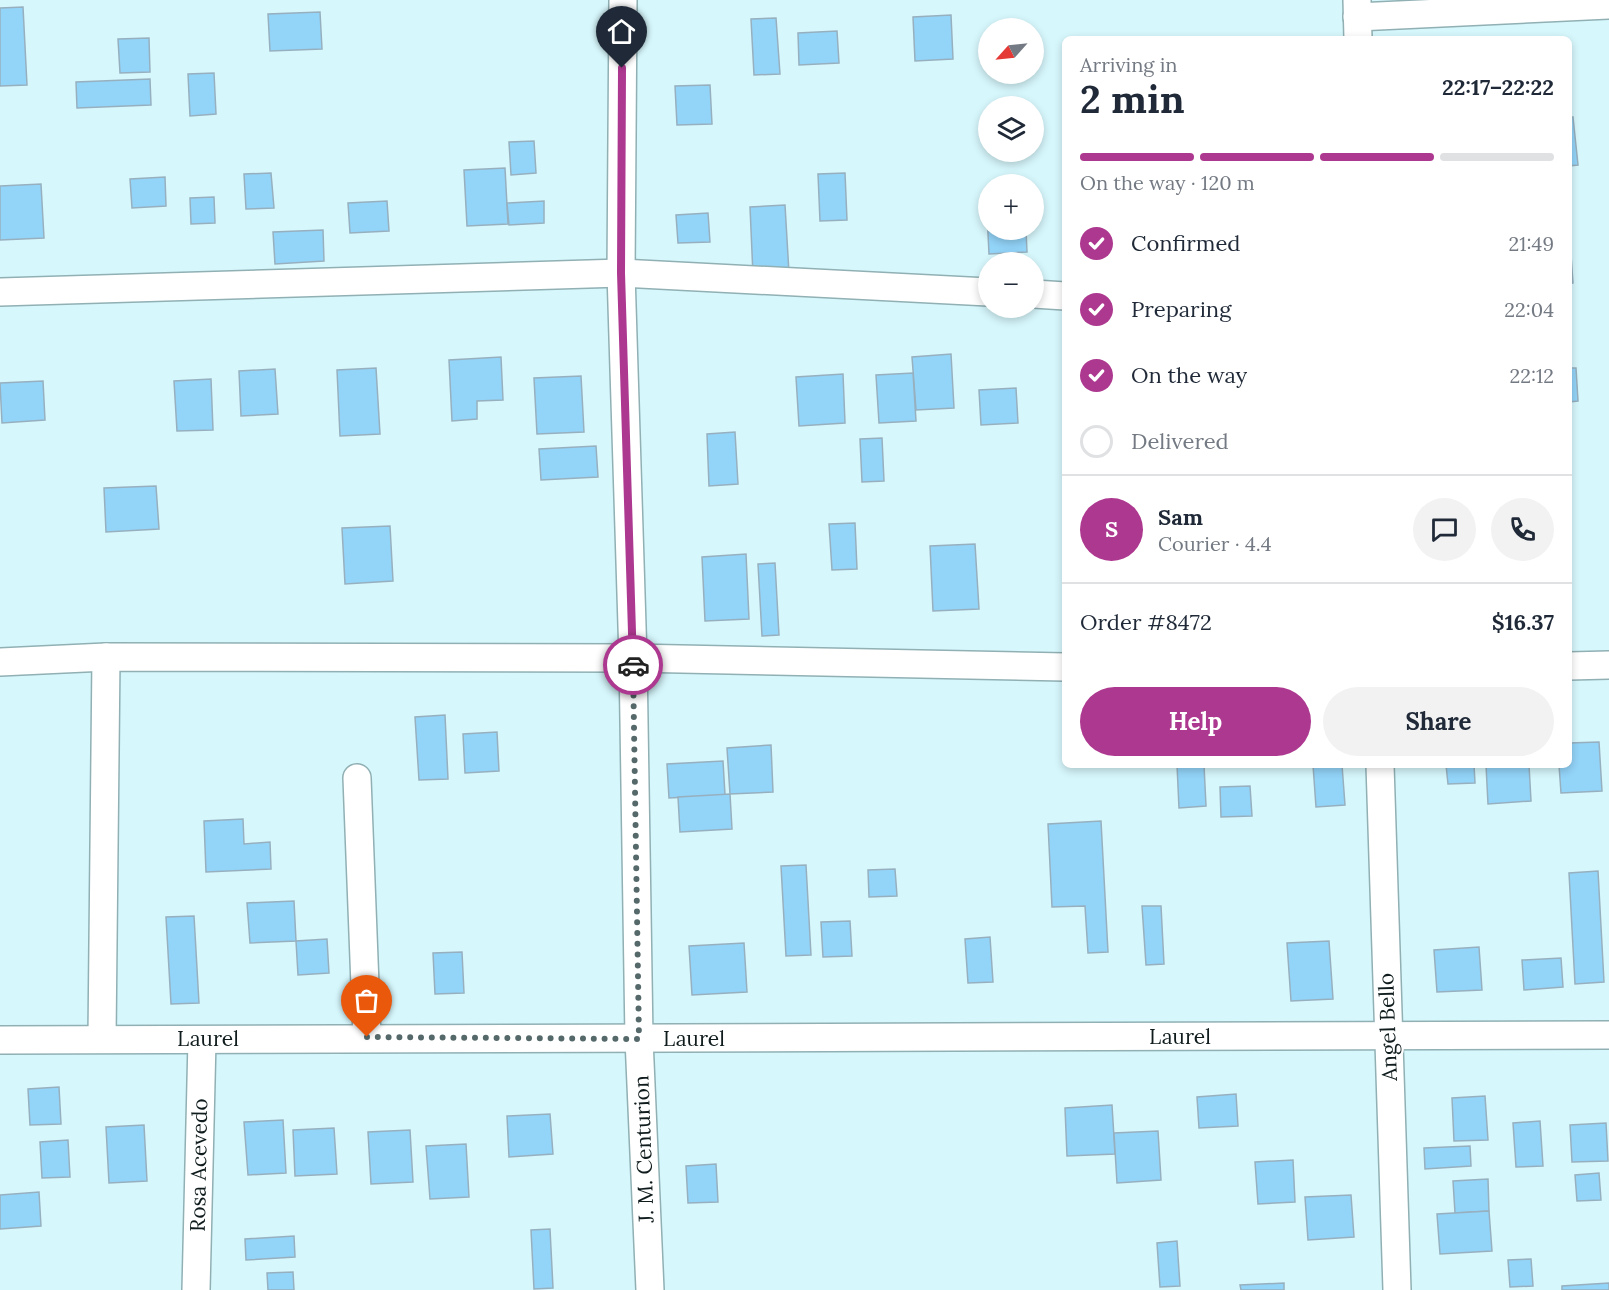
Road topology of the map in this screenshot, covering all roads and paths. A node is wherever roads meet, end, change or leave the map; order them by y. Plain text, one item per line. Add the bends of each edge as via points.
1 (622, 0) edge
2 (1609, 5) edge
3 (1358, 19) edge
4 (621, 273) junction
5 (978, 291) edge
6 (0, 292) edge
7 (1044, 295) edge
8 (1062, 296) edge
9 (106, 657) junction
10 (633, 658) junction
11 (0, 662) edge
12 (1609, 665) edge
13 (1572, 666) edge
14 (1062, 667) edge
15 (1380, 768) edge
16 (357, 778) dead end
17 (1609, 1035) edge
18 (1389, 1036) junction
19 (367, 1037) junction
20 (102, 1038) junction
21 (639, 1039) junction
22 (0, 1040) edge
23 (202, 1040) junction
24 (196, 1290) edge
25 (650, 1290) edge
26 (1396, 1290) edge

1 - 4 street, J. M. Centurion
2 - 3 street
4 - 5 street
4 - 6 street
4 - 10 street, J. M. Centurion
7 - 8 street
9 - 10 street
9 - 11 street
9 - 20 street
10 - 14 street
10 - 21 street, J. M. Centurion
12 - 13 street
15 - 18 street, Angel Bello
16 - 19 street
17 - 18 street, Laurel
18 - 21 street, Laurel
18 - 26 street, Angel Bello
19 - 21 street, Laurel
19 - 23 street, Laurel
20 - 22 street, Laurel
20 - 23 street, Laurel
21 - 25 street, J. M. Centurion
23 - 24 street, Rosa Acevedo

